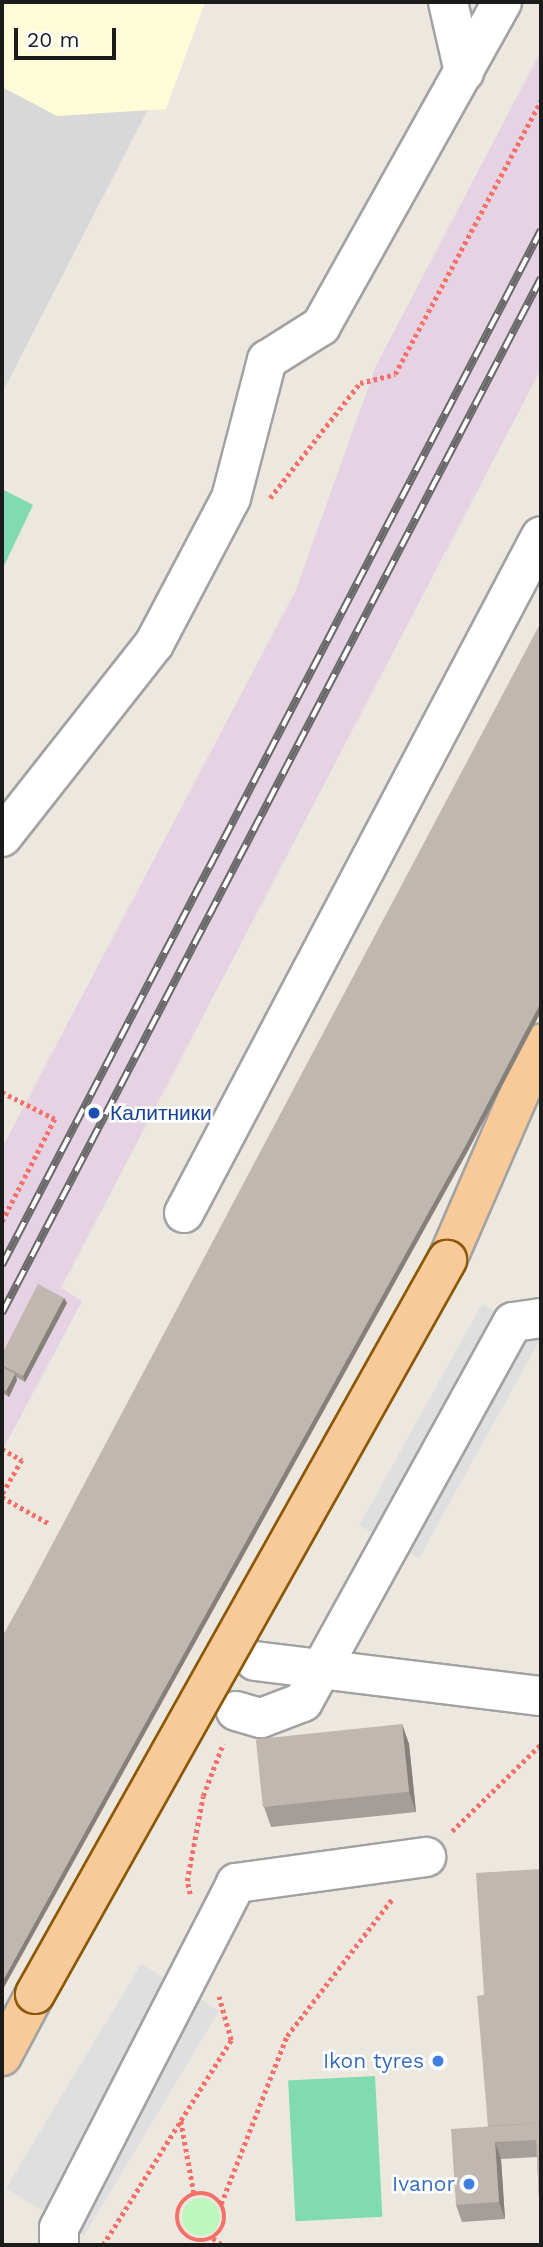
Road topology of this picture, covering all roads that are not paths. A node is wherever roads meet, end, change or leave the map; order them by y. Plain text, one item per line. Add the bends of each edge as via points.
1 (448, 2) edge
2 (502, 2) edge
3 (464, 72) junction
4 (541, 536) edge
5 (2, 837) edge
6 (541, 1044) edge
7 (184, 1213) dead end
8 (541, 1318) edge
9 (254, 1661) dead end
10 (327, 1668) junction
11 (541, 1696) edge
12 (236, 1711) dead end
13 (426, 1857) road end
14 (2, 2056) edge
15 (59, 2245) edge

1 - 3 lane
2 - 3 lane
3 - 5 lane via 321,326 267,360 231,498 154,645
4 - 7 lane
6 - 14 main road, bridge via 447,1260
8 - 10 lane via 513,1322
9 - 10 lane
10 - 11 lane
10 - 12 lane via 303,1702 261,1718
13 - 15 lane via 236,1883 59,2228

